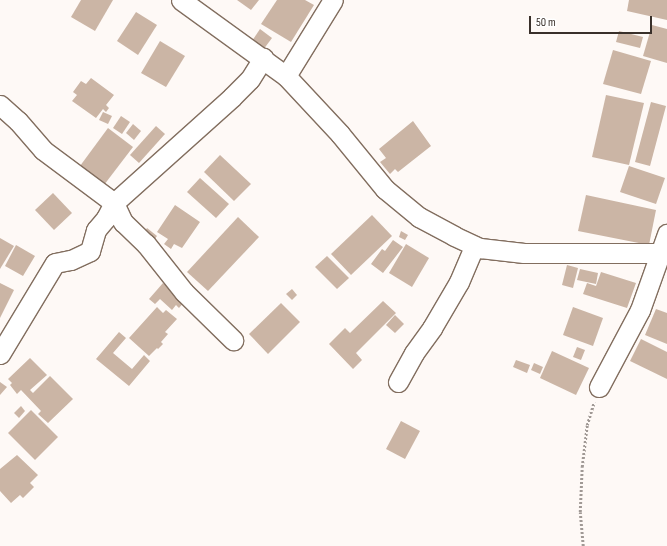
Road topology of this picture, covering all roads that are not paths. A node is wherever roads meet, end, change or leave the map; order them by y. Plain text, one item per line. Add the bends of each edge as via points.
1 (181, 0) edge
2 (333, 0) edge
3 (263, 58) junction
4 (286, 76) junction
5 (0, 106) edge
6 (114, 202) junction
7 (667, 234) edge
8 (474, 246) junction
9 (660, 253) junction
10 (233, 340) dead end
11 (0, 354) edge
12 (398, 382) dead end
13 (599, 387) road end

1 - 3 street
2 - 4 street
3 - 4 street
3 - 6 street via 250,78 232,97
4 - 8 street via 340,134 385,189 419,217
5 - 6 street via 18,121 43,150
6 - 10 street via 123,222 146,244 184,292
6 - 11 street via 96,230 90,251 71,260 55,263
7 - 9 street
8 - 9 street via 524,253
8 - 12 street via 459,282
9 - 13 street via 640,310

